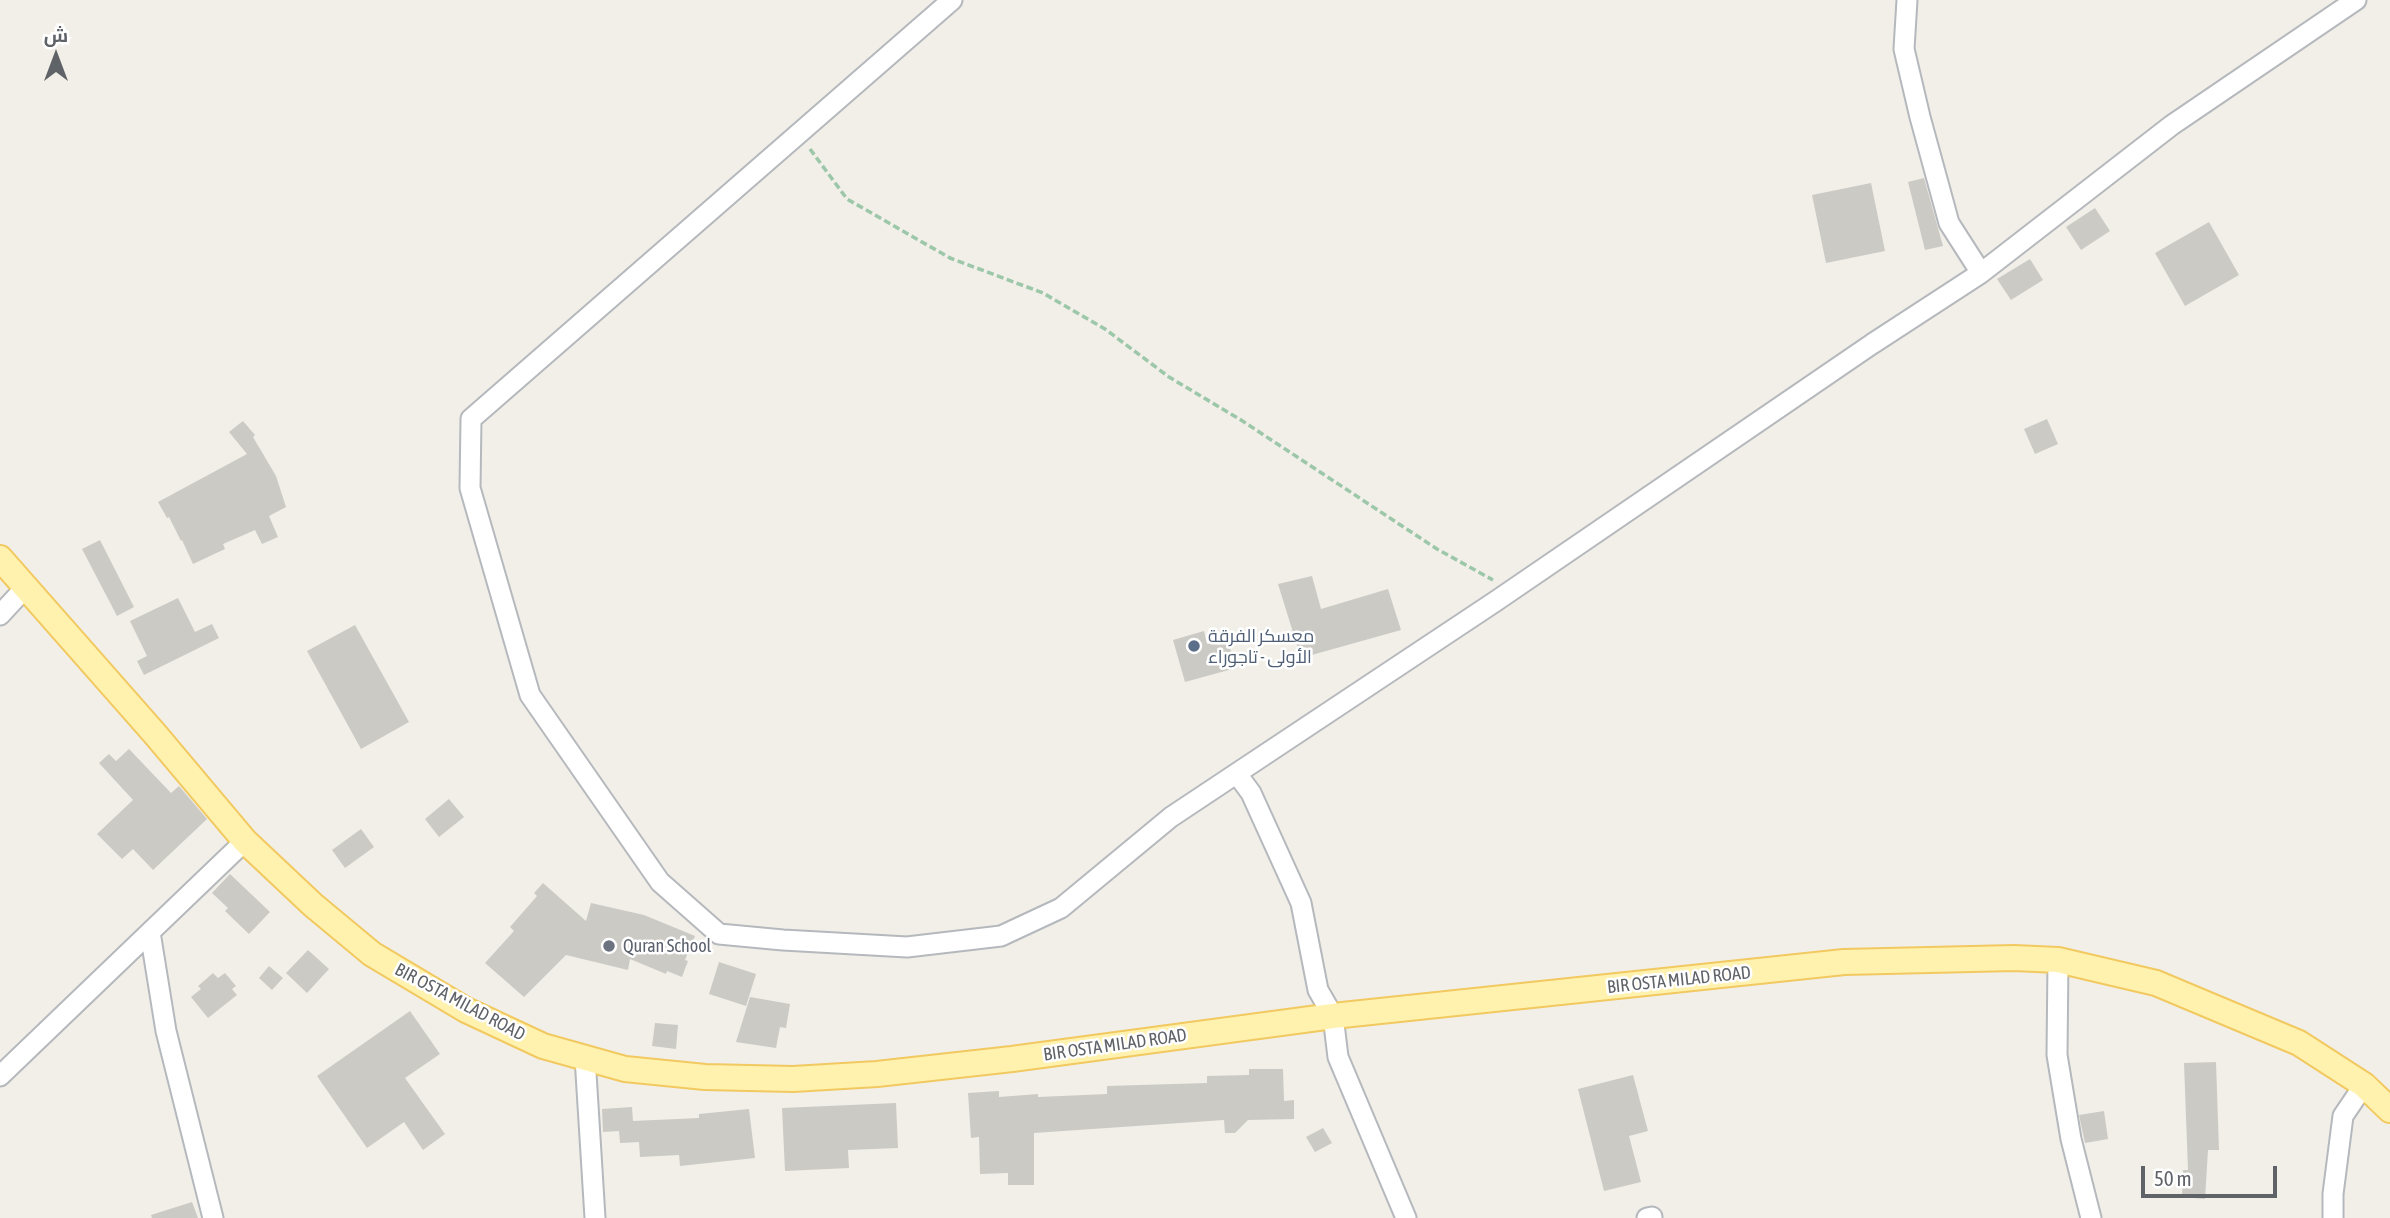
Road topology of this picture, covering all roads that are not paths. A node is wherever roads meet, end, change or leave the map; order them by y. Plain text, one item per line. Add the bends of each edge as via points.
1 (952, 0) edge
2 (1907, 0) edge
3 (2356, 0) edge
4 (1981, 274) junction
5 (0, 558) edge
6 (25, 588) junction
7 (0, 615) edge
8 (1237, 774) junction
9 (245, 841) junction
10 (150, 932) junction
11 (2058, 960) junction
12 (1333, 1016) junction
13 (585, 1057) junction
14 (0, 1076) edge
15 (2364, 1085) junction
16 (2390, 1110) edge
17 (212, 1218) edge
18 (595, 1218) edge
19 (1406, 1218) edge
20 (2091, 1218) edge
21 (2333, 1218) edge

1 - 8 street via 471,419 470,488 530,695 660,881 719,934 907,947 1001,936 1061,908 1171,817
2 - 4 street via 1904,49 1920,117 1949,223
3 - 4 street via 2172,125
4 - 8 street
5 - 6 main road, BIR OSTA MILAD ROAD
6 - 7 street
6 - 9 main road, BIR OSTA MILAD ROAD
8 - 12 street via 1251,793 1301,903 1318,990
9 - 10 street
9 - 13 main road, BIR OSTA MILAD ROAD via 372,954 466,1010 543,1046
10 - 14 street
10 - 17 street via 166,1031
11 - 12 main road, BIR OSTA MILAD ROAD via 1844,962
11 - 15 main road, BIR OSTA MILAD ROAD via 2156,983 2208,1004 2299,1043
11 - 20 street via 2057,1055
12 - 13 main road, BIR OSTA MILAD ROAD via 1012,1059 793,1079 625,1069
12 - 19 street via 1338,1057
13 - 18 street
15 - 16 main road, BIR OSTA MILAD ROAD
15 - 21 street via 2343,1116

